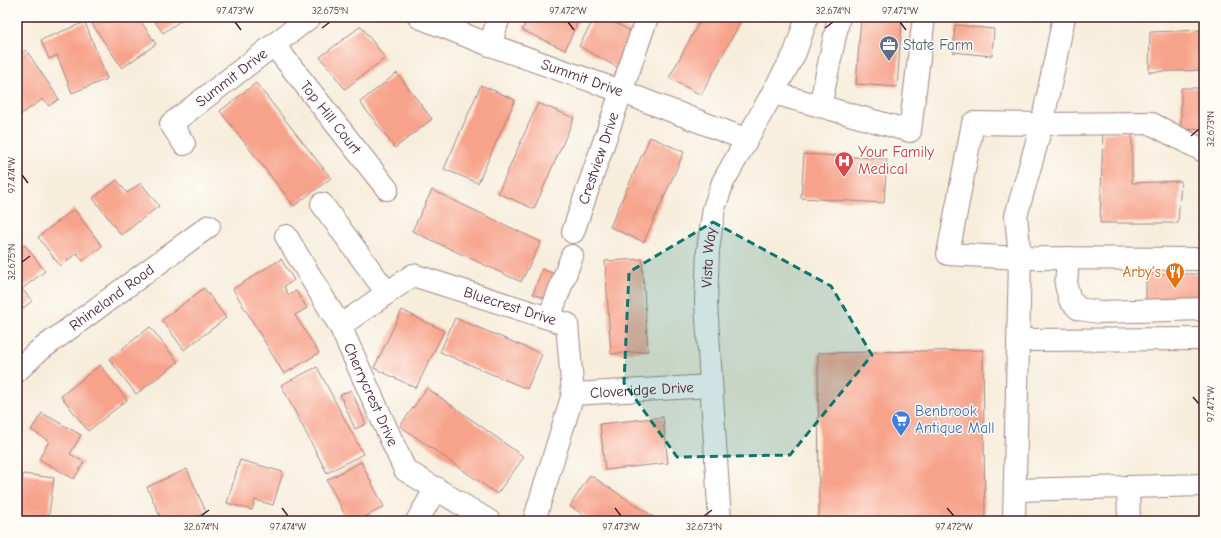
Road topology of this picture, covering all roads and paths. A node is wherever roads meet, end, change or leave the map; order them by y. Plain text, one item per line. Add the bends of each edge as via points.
1 (310, 17) edge
2 (419, 17) edge
3 (499, 17) edge
4 (647, 17) edge
5 (807, 17) edge
6 (839, 17) edge
7 (924, 17) edge
8 (1064, 17) edge
9 (274, 45) junction
10 (490, 45) junction
11 (620, 91) junction
12 (773, 94) junction
13 (820, 106) junction
14 (1042, 124) junction
15 (745, 139) junction
16 (184, 144) dead end
17 (1204, 151) edge
18 (387, 189) dead end
19 (322, 204) dead end
20 (209, 226) dead end
21 (573, 232) dead end
22 (286, 236) dead end
23 (572, 256) dead end
24 (1020, 258) junction
25 (1068, 258) junction
26 (1204, 259) edge
27 (387, 293) junction
28 (1204, 309) edge
29 (549, 318) junction
30 (340, 326) junction
31 (1204, 339) edge
32 (1019, 340) junction
33 (17, 371) edge
34 (711, 386) junction
35 (573, 394) junction
36 (1204, 485) edge
37 (1128, 487) junction
38 (436, 488) junction
39 (1015, 490) junction
40 (417, 521) edge
41 (489, 521) edge
42 (534, 521) edge
43 (720, 521) edge
44 (1014, 521) edge
45 (1129, 521) edge

1 - 9 street, Summit Drive
2 - 10 street, Summit Drive
3 - 10 street
4 - 11 street, Crestview Drive
5 - 12 street, Vista Way via 794,53
6 - 13 street
7 - 13 street via 910,131
8 - 14 street
9 - 16 street, Summit Drive via 171,124
9 - 18 street, Top Hill Court
10 - 11 street, Summit Drive
11 - 15 street, Summit Drive
11 - 21 street, Crestview Drive
12 - 13 street
12 - 15 street, Vista Way
14 - 17 street via 1150,123
14 - 24 street via 1016,216
14 - 24 street via 973,123 948,254
15 - 34 street, Vista Way via 714,208 708,250 706,303
19 - 27 street
20 - 33 street, Rhineland Road via 61,335
22 - 30 street, Cherrycrest Drive
23 - 29 street
24 - 25 street
24 - 32 street
25 - 26 street
25 - 28 street via 1066,285 1070,300 1079,310 1099,312
27 - 29 street, Bluecrest Drive via 413,275
27 - 30 street, Bluecrest Drive
29 - 35 street, Bluecrest Drive via 567,324
30 - 38 street, Cherrycrest Drive via 405,470
31 - 32 street
32 - 39 street
34 - 35 street, Cloveridge Drive
34 - 43 street, Vista Way
35 - 42 street, Bluecrest Drive
36 - 37 street
37 - 39 street
37 - 45 street
38 - 40 street
38 - 41 street, Cherrycrest Drive
39 - 44 street

